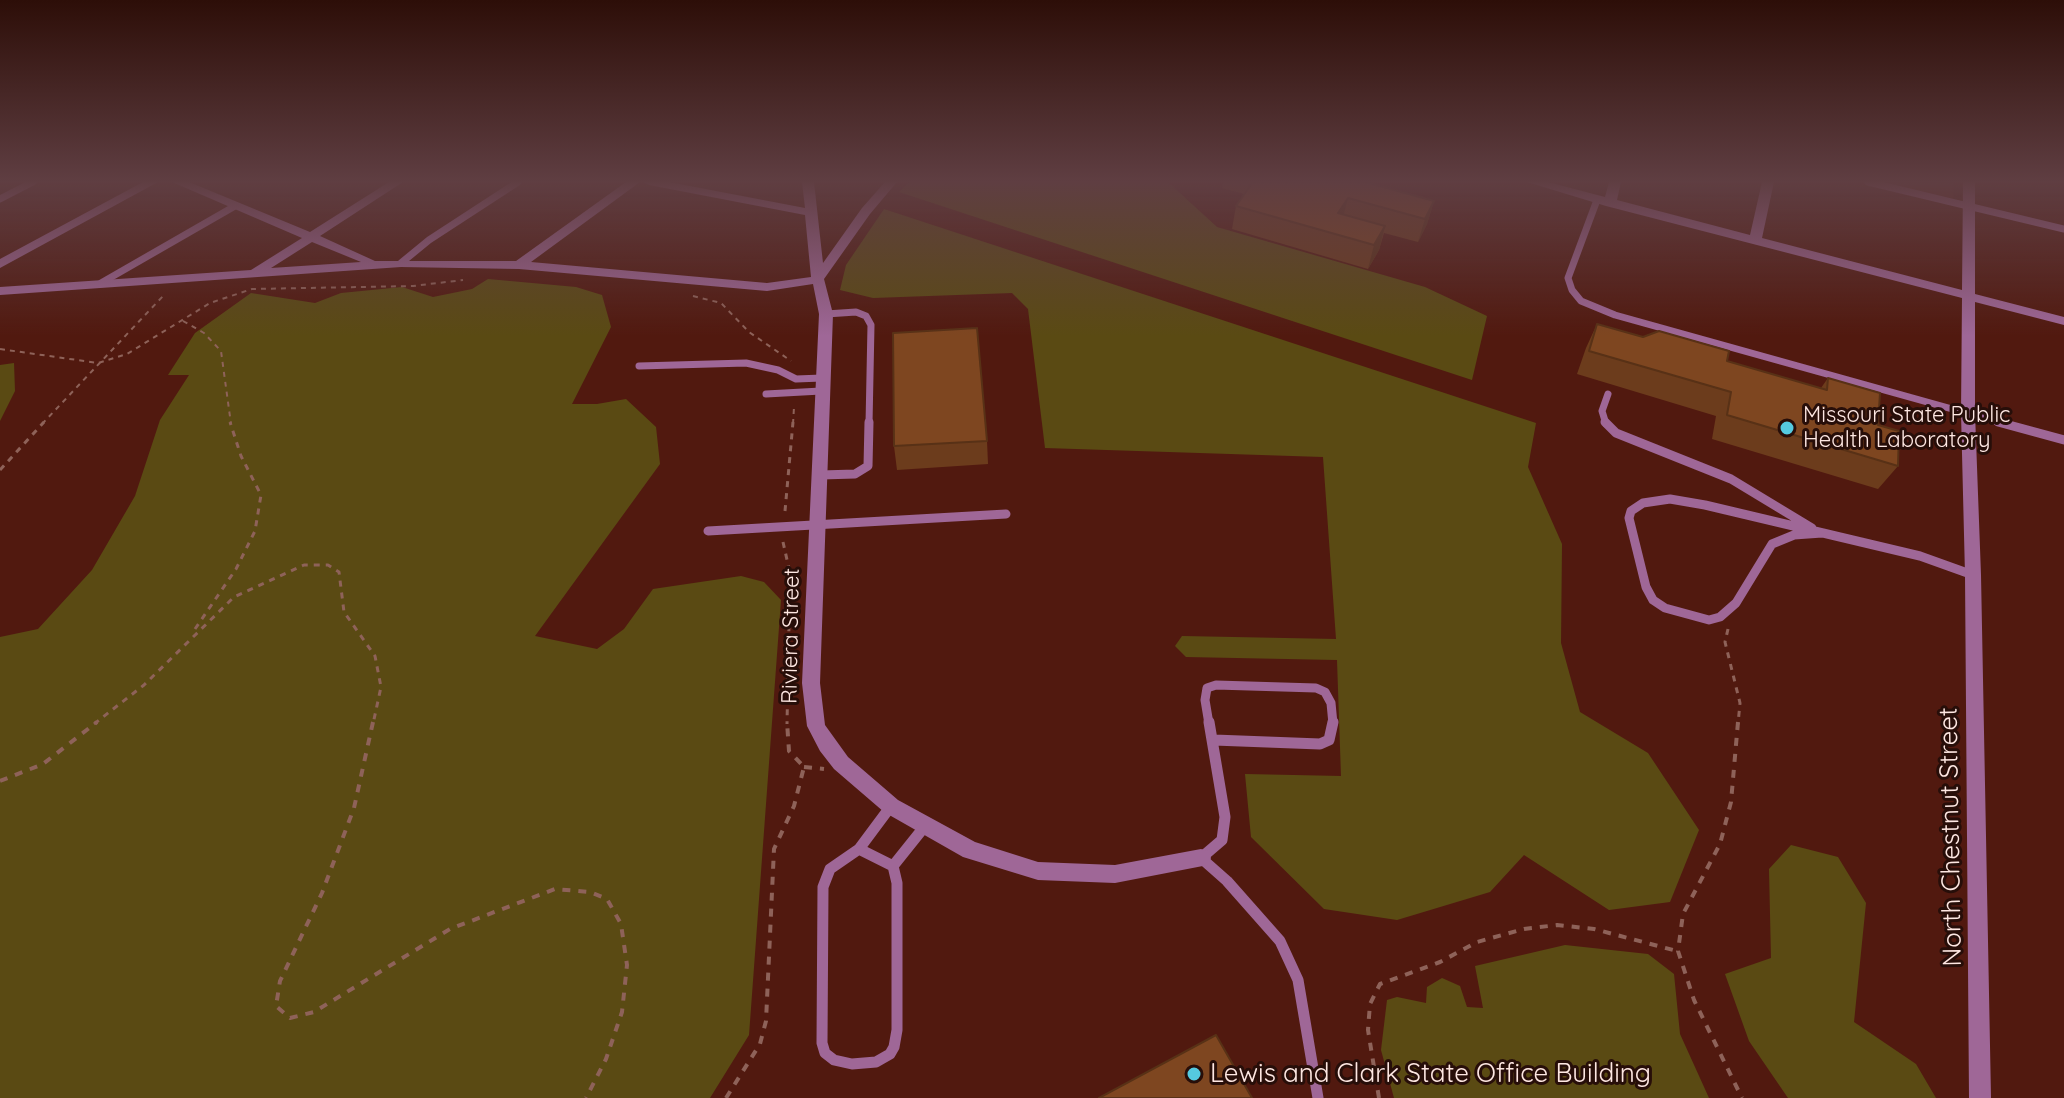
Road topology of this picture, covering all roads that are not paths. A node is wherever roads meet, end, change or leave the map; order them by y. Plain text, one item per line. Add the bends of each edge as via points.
1 (57, 233) edge
2 (188, 233) edge
3 (301, 233) edge
4 (313, 233) edge
5 (439, 233) edge
6 (563, 233) edge
7 (814, 233) edge
8 (850, 233) edge
9 (1589, 233) edge
10 (1725, 233) edge
11 (1757, 233) edge
12 (1969, 233) edge
13 (308, 236) junction
14 (1755, 241) junction
15 (401, 263) junction
16 (0, 264) edge
17 (375, 264) junction
18 (519, 265) junction
19 (256, 272) junction
20 (818, 279) junction
21 (101, 283) junction
22 (0, 291) edge
23 (1969, 296) junction
24 (826, 314) junction
25 (2064, 321) edge
26 (639, 366) dead end
27 (822, 384) junction
28 (766, 394) dead end
29 (1608, 394) dead end
30 (1968, 413) junction
31 (2064, 440) edge
32 (821, 475) junction
33 (1006, 514) dead end
34 (818, 527) junction
35 (708, 531) dead end
36 (1822, 533) junction
37 (1973, 575) junction
38 (1214, 740) junction
39 (891, 806) junction
40 (925, 826) junction
41 (859, 849) junction
42 (1201, 858) junction
43 (893, 866) junction
44 (1318, 1098) edge
45 (1980, 1098) edge

1 - 16 street
2 - 21 lane
3 - 13 street
4 - 13 street
5 - 15 lane
6 - 18 street
7 - 20 street, Riviera Street
8 - 20 street
9 - 30 lane via 1568,278 1581,301
10 - 14 street
11 - 14 street
12 - 23 street, North Chestnut Street
13 - 17 street
13 - 19 street
14 - 23 street
15 - 17 street
15 - 18 street
17 - 19 street
18 - 20 street via 767,287
19 - 21 street
20 - 24 street, Riviera Street
21 - 22 street
23 - 25 street
23 - 30 street, North Chestnut Street
24 - 27 street, Riviera Street
24 - 32 lane via 856,312 871,325 868,466 855,474
26 - 27 lane via 746,363
27 - 28 lane
27 - 32 street, Riviera Street
29 - 36 lane via 1602,411 1616,433 1731,479
30 - 31 lane
30 - 37 street, North Chestnut Street
32 - 34 street, Riviera Street
33 - 34 lane
34 - 35 lane
34 - 39 street, Riviera Street via 811,683 816,726 841,763
36 - 36 lane via 1670,499 1643,503 1631,511 1631,534 1653,600 1709,620 1736,603 1772,544 1794,535
36 - 37 lane via 1920,556
37 - 45 street, North Chestnut Street
38 - 38 lane via 1207,688 1316,688 1331,703 1333,726 1329,740 1320,744
38 - 42 lane via 1225,817 1222,840
39 - 40 street, Riviera Street
39 - 41 lane
40 - 42 street, Riviera Street via 970,850 1038,871 1115,874
40 - 43 lane
41 - 43 lane
41 - 43 lane via 830,869 823,887 822,1043 834,1060 876,1062 894,1047
42 - 44 lane via 1280,941 1298,980

